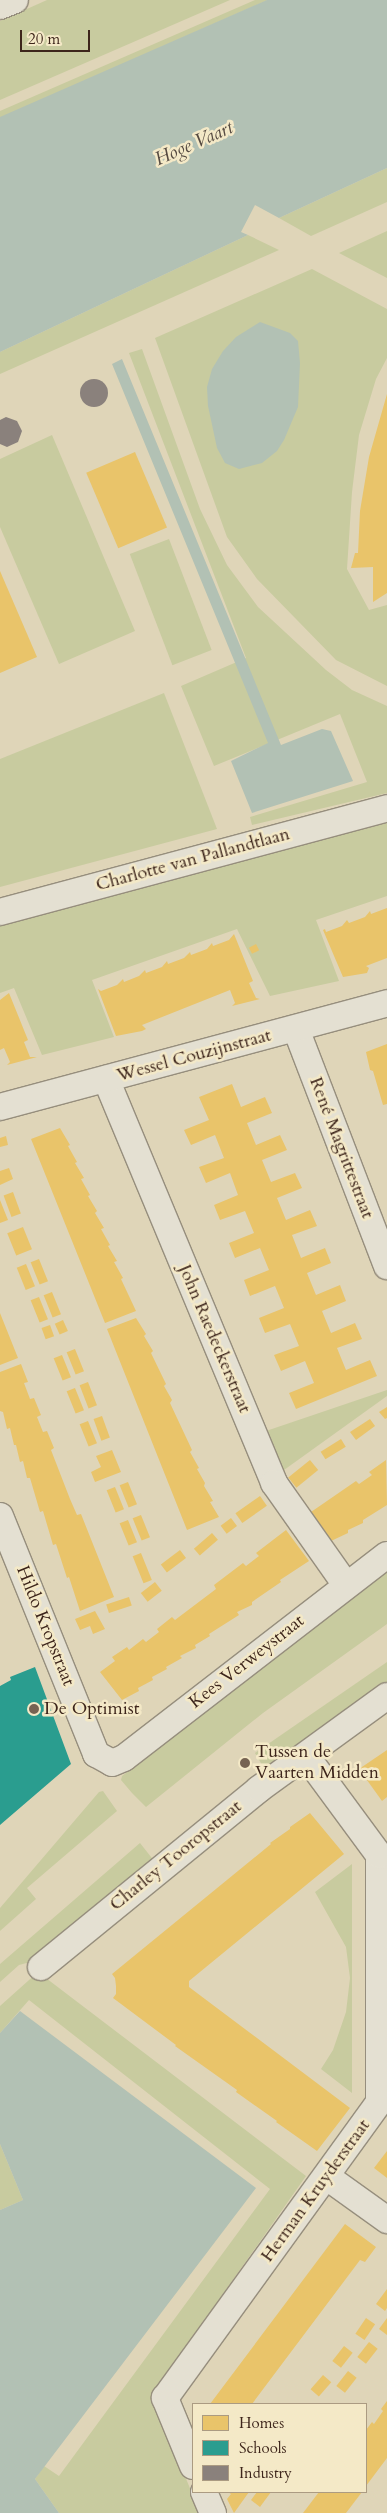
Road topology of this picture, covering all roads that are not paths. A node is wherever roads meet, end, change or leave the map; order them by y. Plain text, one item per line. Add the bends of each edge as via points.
1 (15, 0) edge
2 (0, 6) edge
3 (387, 808) edge
4 (0, 912) edge
5 (387, 1004) edge
6 (296, 1029) junction
7 (106, 1079) junction
8 (0, 1107) edge
9 (387, 1266) edge
10 (0, 1516) edge
11 (387, 1556) edge
12 (346, 1585) junction
13 (387, 1696) edge
14 (306, 1756) junction
15 (104, 1760) joint
16 (41, 1967) dead end
17 (327, 2176) junction
18 (387, 2220) edge
19 (192, 2464) edge
20 (204, 2493) edge
21 (213, 2513) edge

1 - 2 street
3 - 4 street, Charlotte van Pallandtlaan
5 - 6 street, Wessel Couzijnstraat
6 - 7 street, Wessel Couzijnstraat
6 - 9 street, René Magrittestraat
7 - 8 street, Wessel Couzijnstraat
7 - 12 street, John Raedeckerstraat via 274,1483
10 - 15 street, Hildo Kropstraat via 96,1754
11 - 12 street, Kees Verweystraat
12 - 15 street, Kees Verweystraat via 124,1758 112,1763
13 - 14 street, Charley Tooropstraat
14 - 16 street, Charley Tooropstraat via 178,1854
14 - 17 street, Herman Kruyderstraat via 379,1855 379,2102
17 - 18 street
17 - 19 street, Herman Kruyderstraat via 165,2398
20 - 21 street

